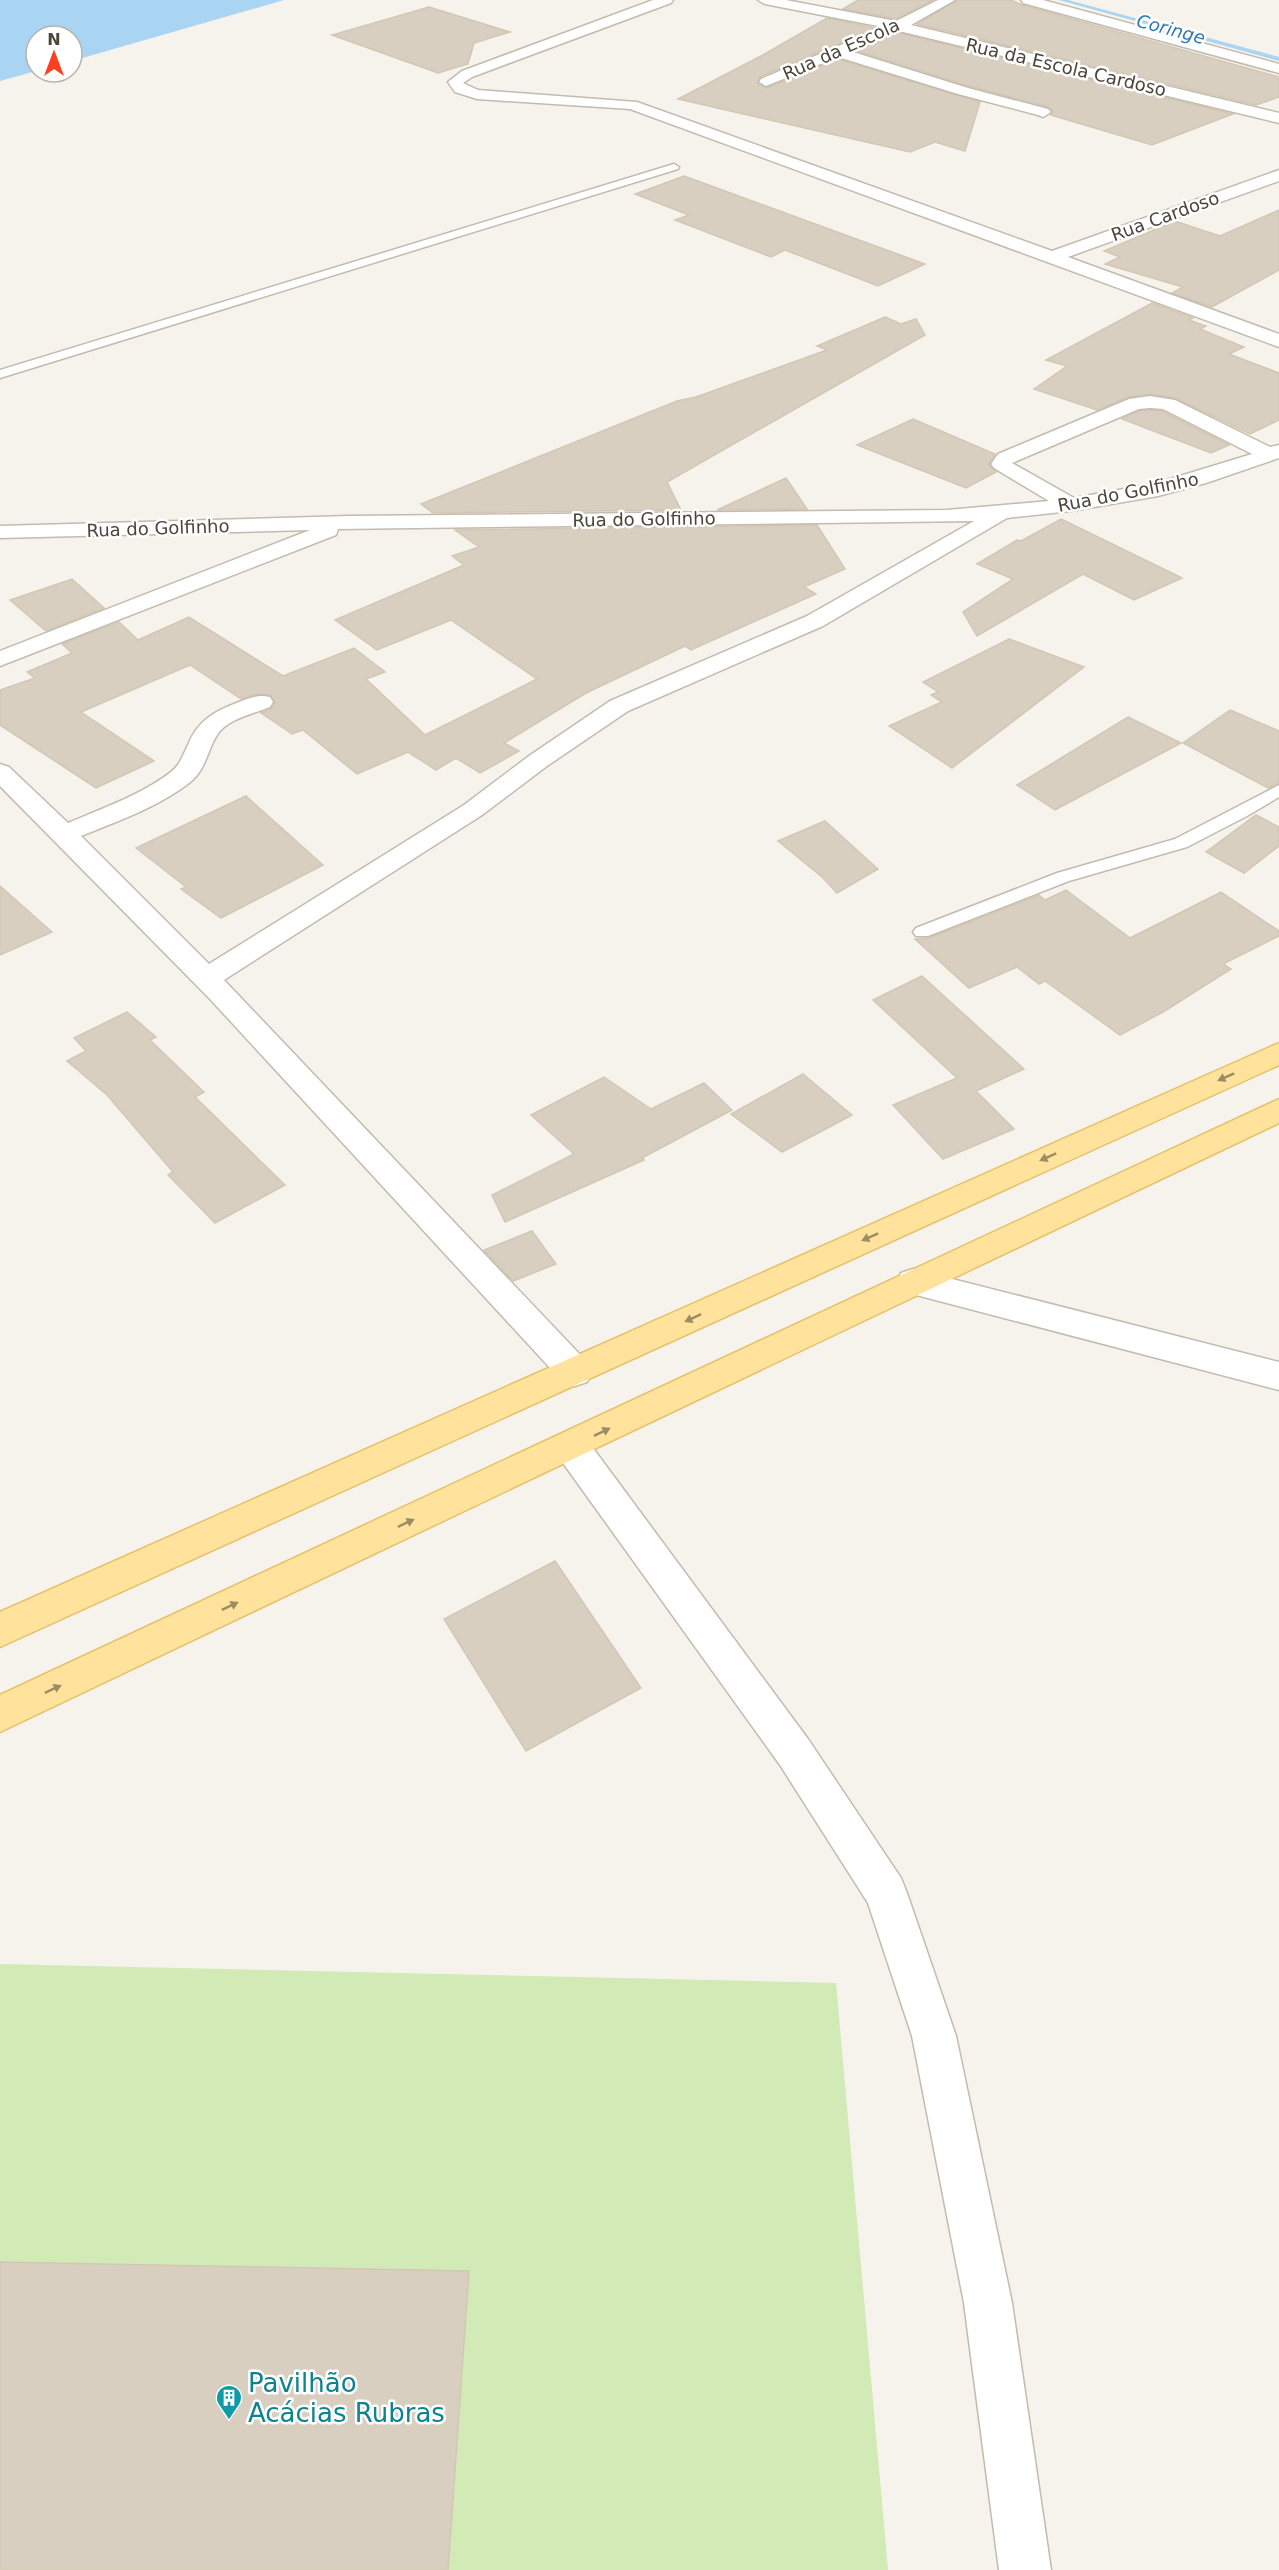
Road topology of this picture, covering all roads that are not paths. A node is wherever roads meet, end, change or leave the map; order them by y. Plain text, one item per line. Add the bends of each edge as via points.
1 (666, 0) edge
2 (765, 0) edge
3 (948, 0) edge
4 (1028, 0) edge
5 (898, 26) junction
6 (837, 52) junction
7 (1279, 69) edge
8 (766, 82) dead end
9 (1043, 112) dead end
10 (1279, 118) edge
11 (674, 167) dead end
12 (1279, 175) edge
13 (1051, 257) junction
14 (1279, 341) edge
15 (0, 374) edge
16 (1274, 453) edge
17 (1071, 505) junction
18 (1003, 513) junction
19 (349, 522) junction
20 (0, 532) edge
21 (0, 659) edge
22 (261, 702) dead end
23 (0, 772) edge
24 (1279, 790) edge
25 (65, 834) junction
26 (922, 932) dead end
27 (207, 978) junction
28 (1279, 1053) edge
29 (1279, 1110) edge
30 (913, 1282) junction
31 (575, 1372) junction
32 (1279, 1376) edge
33 (571, 1446) junction
34 (0, 1630) edge
35 (0, 1714) edge
36 (1026, 2570) edge

1 - 13 street via 466,74 455,82 460,89 477,94 632,105
2 - 5 street, Rua da Escola Cardoso
3 - 5 street, Rua da Escola
4 - 7 street
5 - 6 street, Rua da Escola
5 - 10 street, Rua da Escola Cardoso
6 - 8 street, Rua da Escola
6 - 9 street
11 - 15 lane
12 - 13 street, Rua Cardoso
13 - 14 street
16 - 17 street, Rua do Golfinho via 1190,482
16 - 17 street via 1167,404 1136,403 1005,458 1001,464
17 - 18 street, Rua do Golfinho
18 - 19 street, Rua do Golfinho
18 - 27 street via 815,621 619,706 473,810
19 - 20 street, Rua do Golfinho
19 - 21 street
22 - 25 street via 221,719 208,729 196,758 183,775 162,789
23 - 25 street
24 - 26 lane via 1181,843 1063,877
25 - 27 street
27 - 31 street
28 -> 31 main road
29 - 30 main road
30 - 32 street
33 -> 30 main road
31 - 34 main road
35 -> 33 main road
33 - 36 street via 794,1752 886,1893 939,2059 988,2303

